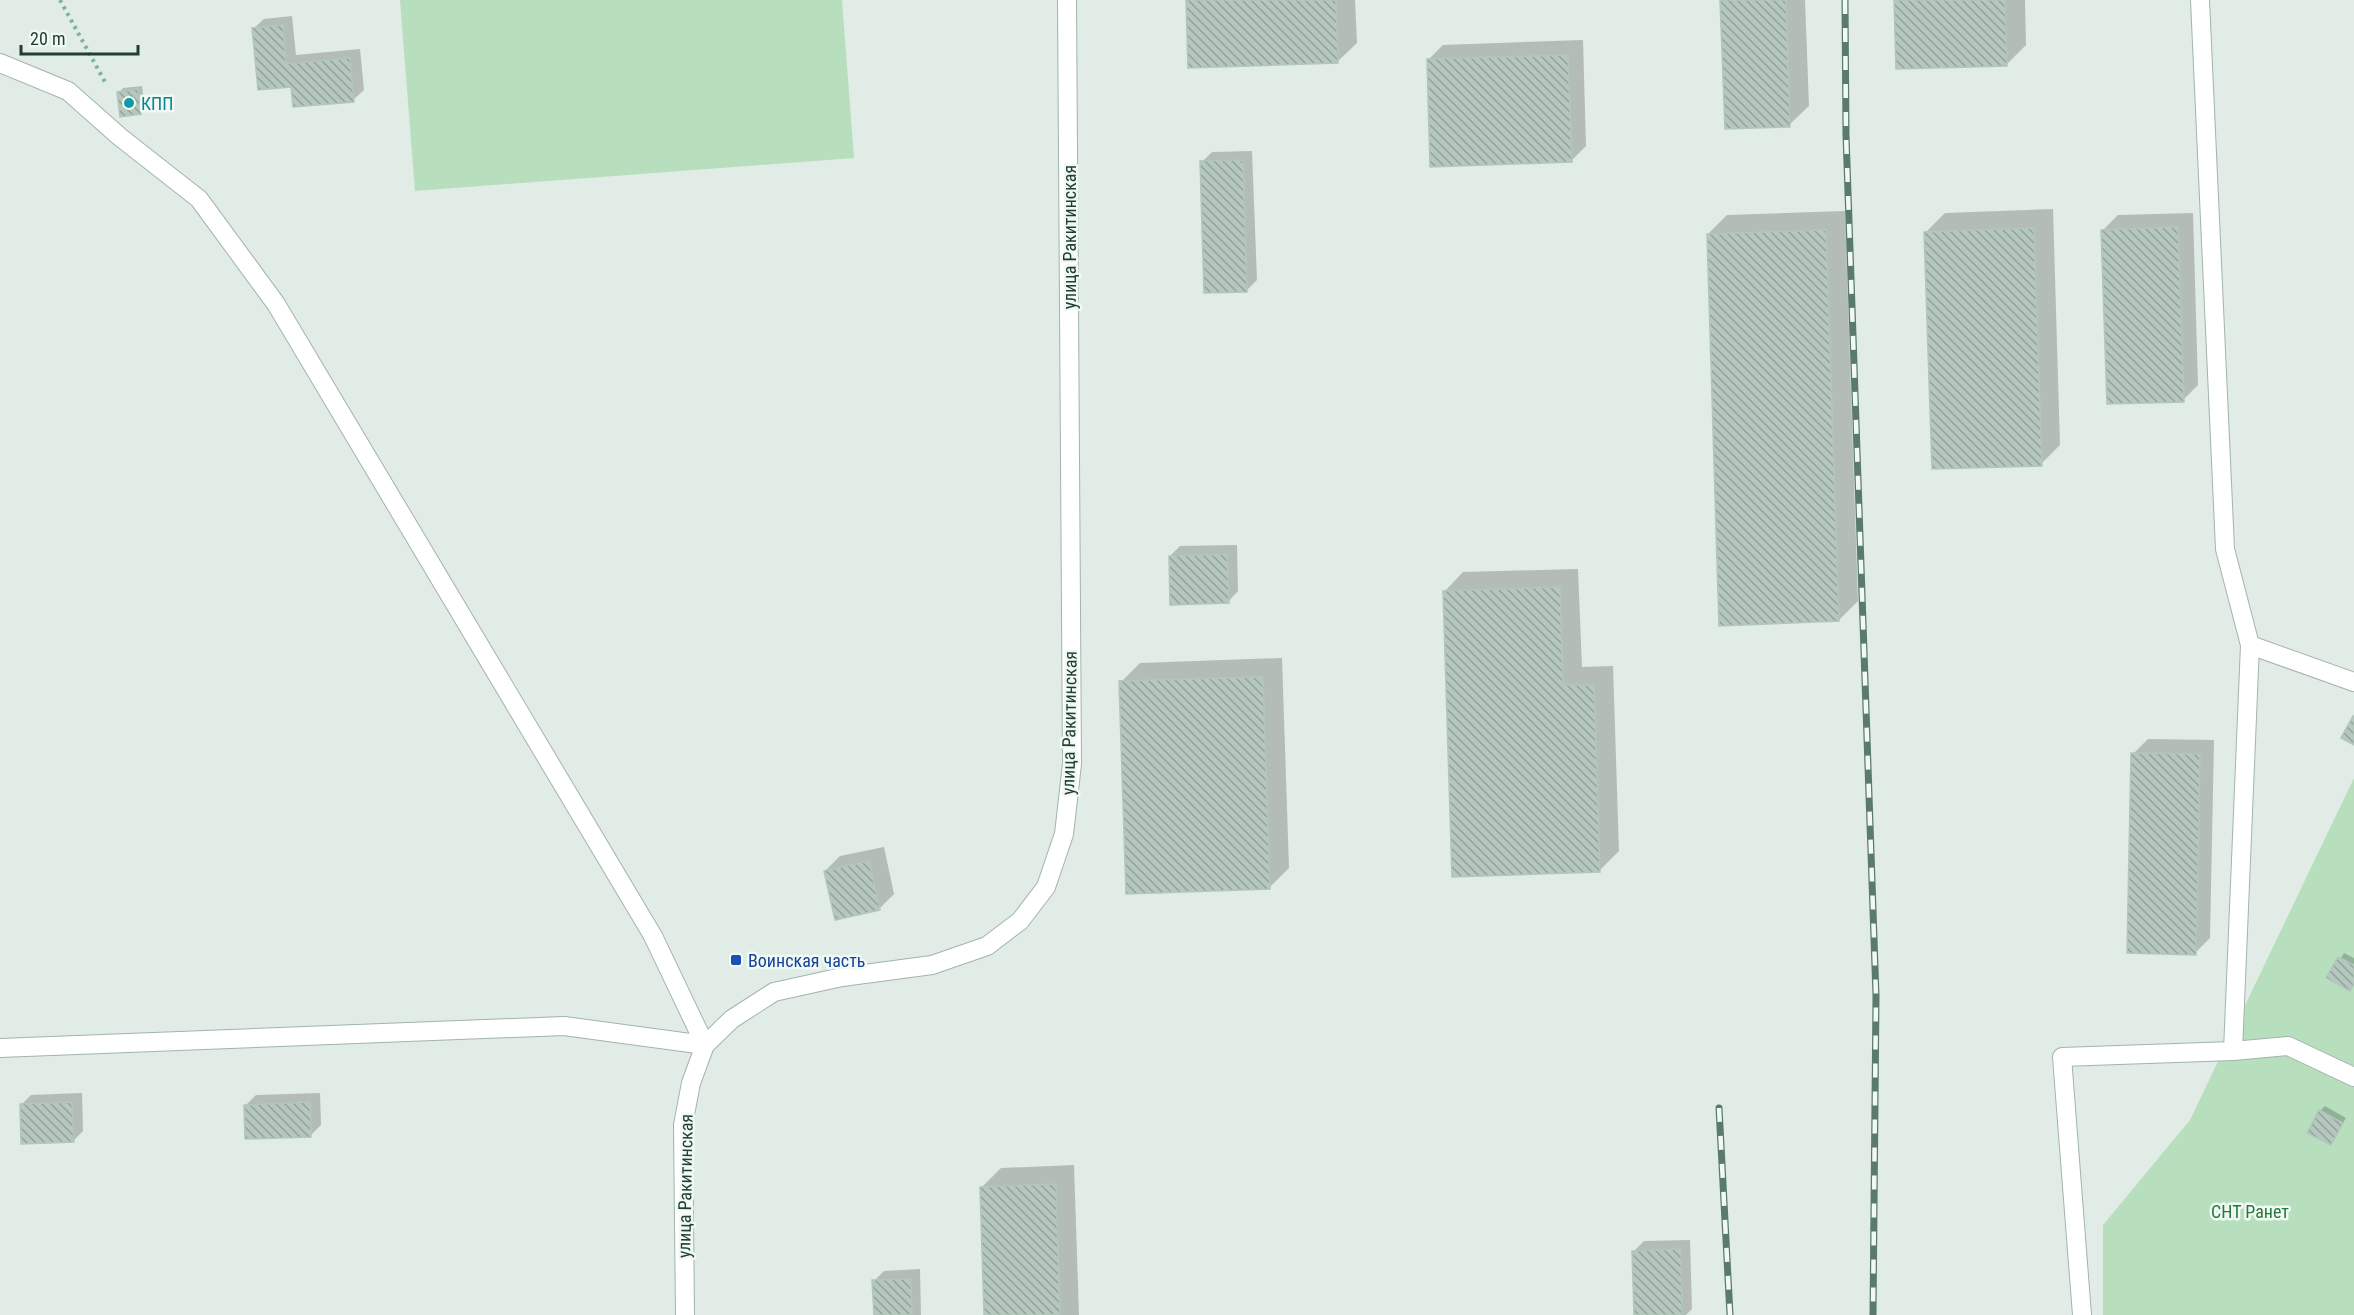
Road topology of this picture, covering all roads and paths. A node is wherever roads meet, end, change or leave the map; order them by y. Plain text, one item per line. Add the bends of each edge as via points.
1 (60, 0) edge
2 (1067, 0) edge
3 (2200, 0) edge
4 (0, 63) edge
5 (107, 86) dead end
6 (2250, 645) junction
7 (2354, 682) edge
8 (705, 1045) junction
9 (0, 1048) edge
10 (2233, 1051) junction
11 (2354, 1077) edge
12 (685, 1315) edge
13 (2082, 1315) edge

1 - 5 path
2 - 8 street, улица Ракитинская via 1072,764 1061,845 1046,887 1020,921 987,946 932,965 842,977 774,992 732,1019
3 - 6 street via 2225,549
4 - 8 street via 68,91 199,199 276,304 653,936
6 - 7 street
6 - 10 street
8 - 9 street via 564,1026
8 - 12 street, улица Ракитинская via 691,1083 683,1125
10 - 11 street via 2288,1046
10 - 13 street via 2062,1057

